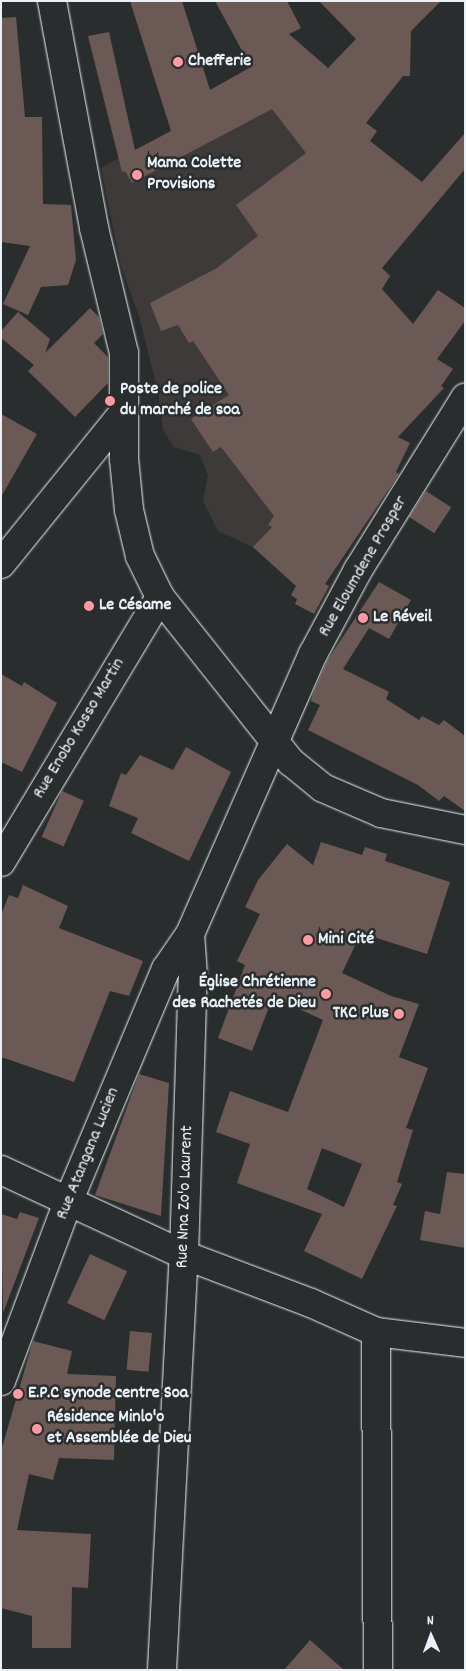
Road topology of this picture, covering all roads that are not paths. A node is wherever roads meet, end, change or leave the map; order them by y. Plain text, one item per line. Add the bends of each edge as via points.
1 (52, 1) edge
2 (465, 398) edge
3 (124, 412) junction
4 (1, 564) edge
5 (160, 597) junction
6 (273, 741) junction
7 (465, 830) edge
8 (1, 862) edge
9 (190, 934) junction
10 (1, 1170) edge
11 (68, 1202) junction
12 (184, 1255) junction
13 (376, 1332) junction
14 (465, 1344) edge
15 (1, 1381) edge
16 (162, 1670) edge
17 (378, 1670) edge

1 - 3 street via 94,228 124,353
2 - 6 street, Rue Eloumdene Prosper via 358,570
3 - 4 street
3 - 5 street via 129,510 140,556
5 - 6 street
5 - 8 street, Rue Enobo Kosso Martin
6 - 7 street via 323,788 381,813
6 - 9 street, Rue Nna Zo'o Laurent
9 - 11 street, Rue Atangana Lucien via 166,969
9 - 12 street, Rue Nna Zo'o Laurent via 193,976
10 - 11 street
11 - 12 street
11 - 15 street, Rue Atangana Lucien
12 - 13 street via 311,1303
12 - 16 street, Rue Nna Zo'o Laurent
13 - 14 street
13 - 17 street

